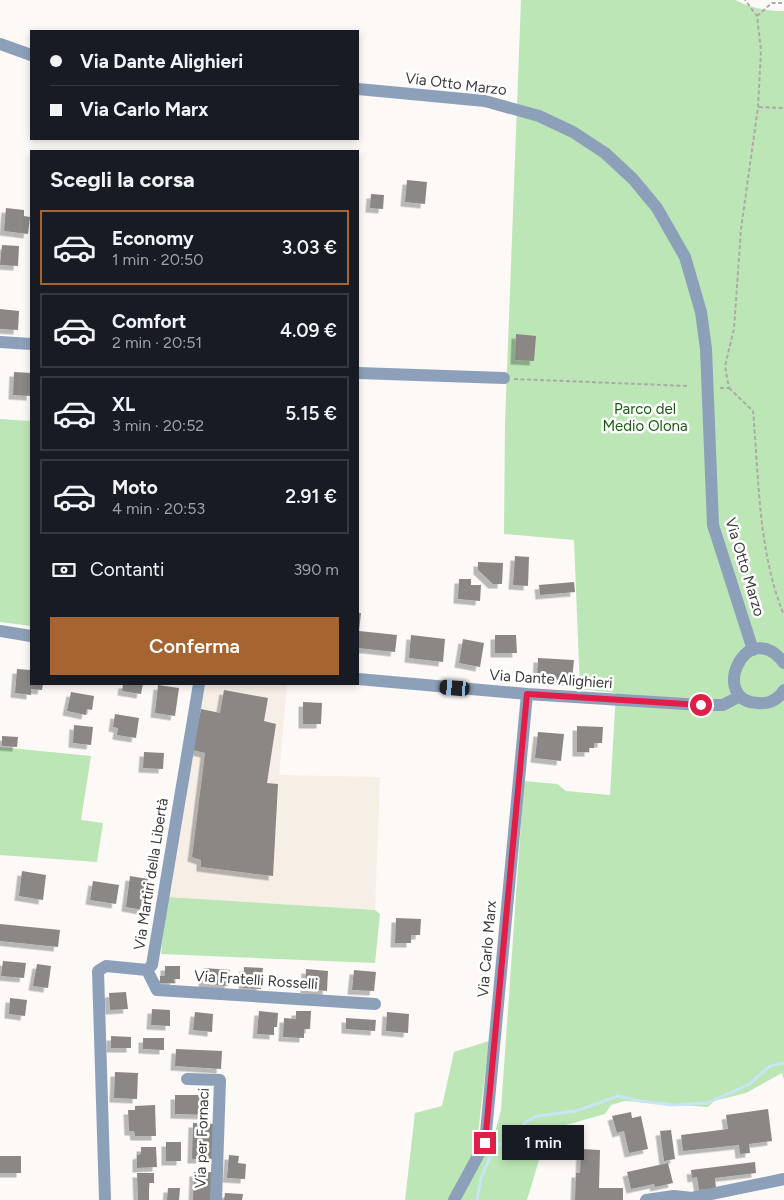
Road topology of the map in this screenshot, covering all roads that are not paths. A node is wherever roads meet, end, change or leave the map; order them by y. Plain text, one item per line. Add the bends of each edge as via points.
1 (0, 44) edge
2 (30, 55) edge
3 (359, 89) edge
4 (0, 342) edge
5 (30, 344) edge
6 (359, 374) edge
7 (504, 378) road end
8 (0, 631) edge
9 (30, 636) edge
10 (753, 650) junction
11 (784, 663) edge
12 (359, 679) edge
13 (199, 685) edge
14 (527, 694) junction
15 (783, 695) edge
16 (740, 696) junction
17 (147, 970) junction
18 (375, 1004) dead end
19 (187, 1079) dead end
20 (784, 1179) edge
21 (105, 1200) edge
22 (216, 1200) edge
23 (454, 1200) edge
24 (646, 1200) edge

1 - 2 street
3 - 10 street, Via Otto Marzo via 466,98 521,110 574,132 619,166 657,208 685,257 701,312 713,525
4 - 5 street
6 - 7 street
8 - 9 street
10 - 11 street via 766,650 778,655
10 - 16 street via 741,657 734,669 734,683
12 - 14 street, Via Dante Alighieri
13 - 17 street, Via Martiri della Libertà via 152,965
14 - 16 street, Via Dante Alighieri via 723,705
14 - 23 street, Via Carlo Marx via 485,1143
15 - 16 street via 767,704 753,703
17 - 18 street, Via Fratelli Rosselli via 156,990
17 - 21 street, Via Martiri della Libertà via 106,966 98,971
19 - 22 street, Via per Fornaci via 220,1080
20 - 24 street via 692,1198 674,1196

